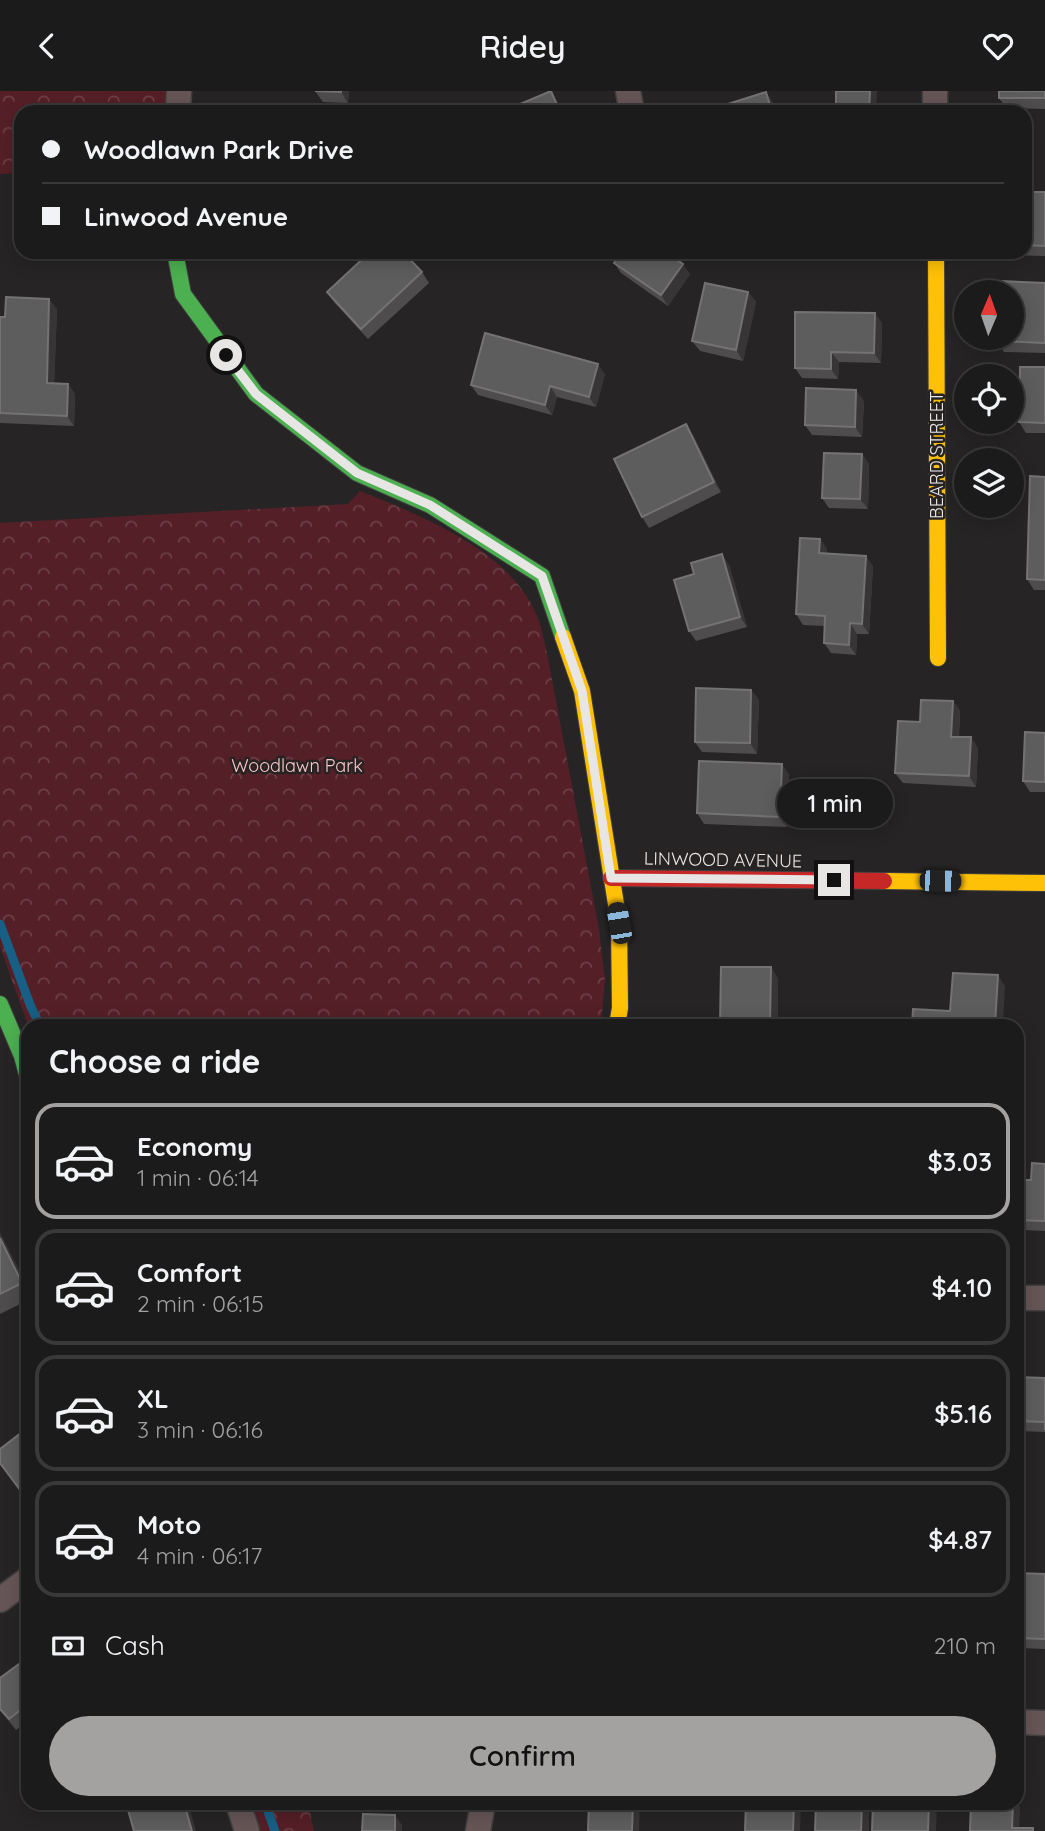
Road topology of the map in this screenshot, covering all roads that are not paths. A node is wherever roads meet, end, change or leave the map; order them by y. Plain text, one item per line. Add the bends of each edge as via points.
1 (176, 259) edge
2 (936, 259) edge
3 (937, 658) dead end
4 (611, 878) junction
5 (1045, 883) edge
6 (2, 1018) edge
7 (618, 1019) edge
8 (21, 1054) edge
9 (1024, 1298) edge
10 (1045, 1299) edge
11 (21, 1584) edge
12 (0, 1600) edge
13 (1024, 1722) edge
14 (1045, 1723) edge
15 (240, 1810) edge
16 (482, 1810) edge
17 (247, 1831) edge
18 (478, 1831) edge

1 - 4 street via 183,295 256,394 357,473 430,505 542,576 582,691
2 - 3 street, BEARD STREET
4 - 5 street, LINWOOD AVENUE
4 - 7 street via 619,923
6 - 8 street
9 - 10 street
11 - 12 street
13 - 14 street
15 - 17 street
16 - 18 street

